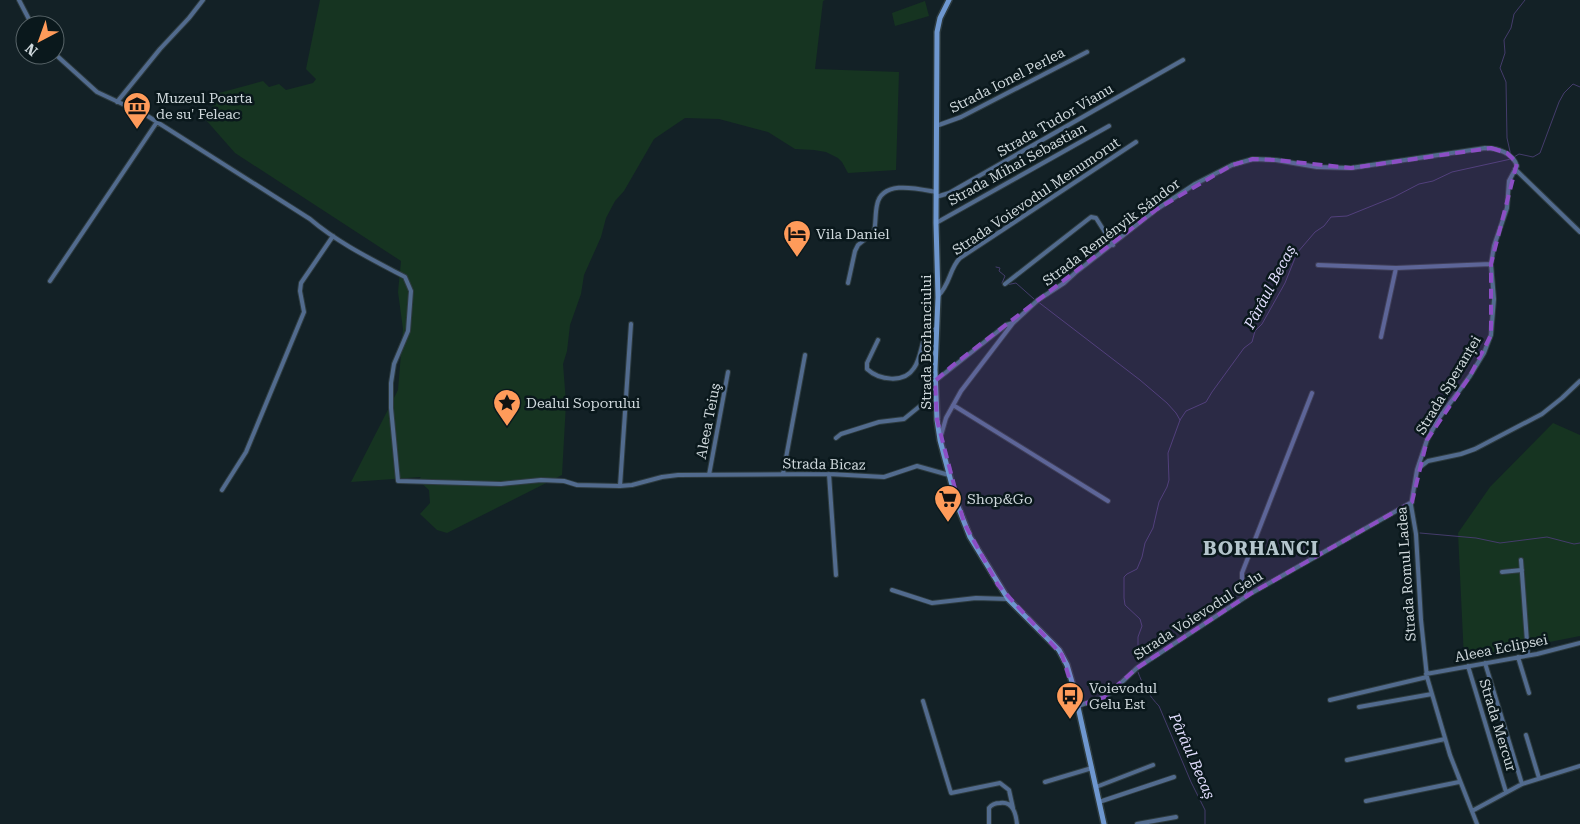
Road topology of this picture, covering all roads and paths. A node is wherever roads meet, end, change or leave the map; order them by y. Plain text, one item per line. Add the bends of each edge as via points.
1 (19, 0) edge
2 (203, 0) edge
3 (949, 0) edge
4 (27, 15) edge
5 (1087, 52) dead end
6 (1183, 60) dead end
7 (65, 63) edge
8 (117, 102) junction
9 (157, 122) junction
10 (936, 126) junction
11 (1109, 126) dead end
12 (1136, 142) dead end
13 (1516, 168) junction
14 (936, 194) junction
15 (936, 223) junction
16 (1580, 232) edge
17 (333, 236) junction
18 (1113, 245) junction
19 (1491, 264) junction
20 (1318, 265) dead end
21 (1396, 268) junction
22 (50, 281) dead end
23 (848, 283) dead end
24 (1006, 284) dead end
25 (938, 297) junction
26 (1014, 323) junction
27 (631, 324) dead end
28 (936, 328) junction
29 (1381, 337) dead end
30 (878, 340) dead end
31 (804, 355) dead end
32 (728, 372) dead end
33 (935, 381) junction
34 (1580, 381) edge
35 (936, 393) junction
36 (1312, 393) dead end
37 (953, 405) junction
38 (836, 438) dead end
39 (940, 440) junction
40 (1417, 470) junction
41 (783, 474) junction
42 (829, 474) junction
43 (709, 475) junction
44 (950, 475) junction
45 (620, 486) junction
46 (222, 490) dead end
47 (1108, 501) dead end
48 (1412, 502) junction
49 (1521, 560) dead end
50 (1522, 570) junction
51 (1502, 572) dead end
52 (836, 575) dead end
53 (892, 590) dead end
54 (1247, 596) junction
55 (1008, 599) junction
56 (1580, 643) edge
57 (1528, 655) junction
58 (1518, 657) junction
59 (1485, 663) junction
60 (1468, 666) junction
61 (1426, 675) junction
62 (1529, 693) dead end
63 (1432, 694) junction
64 (1330, 700) dead end
65 (923, 701) dead end
66 (1078, 706) junction
67 (1359, 708) dead end
68 (1526, 735) dead end
69 (1445, 739) junction
70 (1347, 760) dead end
71 (1153, 765) dead end
72 (1580, 766) edge
73 (1092, 768) junction
74 (1174, 777) dead end
75 (1539, 778) junction
76 (1045, 782) dead end
77 (1459, 782) junction
78 (1522, 784) junction
79 (1096, 787) junction
80 (1506, 792) junction
81 (1366, 801) dead end
82 (1099, 802) junction
83 (1013, 808) junction
84 (1472, 811) junction
85 (1176, 817) dead end
86 (989, 824) edge
87 (1017, 824) edge
88 (1104, 824) edge
89 (1137, 824) edge
90 (1477, 824) edge

1 - 4 street
2 - 8 street
3 - 10 main road, Strada Borhanciului via 937,32
5 - 10 street, Strada Ionel Perlea
6 - 14 street, Strada Tudor Vianu via 949,192
7 - 8 street via 97,92
8 - 9 street
9 - 17 street
9 - 22 street
10 - 14 main road, Strada Borhanciului
11 - 15 street, Strada Mihai Sebastian
12 - 25 street, Strada Voievodul Menumorut via 960,258 954,264 948,285
13 - 16 street, Strada Reményik Sándor
13 - 18 street, Strada Reményik Sándor via 1509,155 1491,148 1351,168 1253,159 1232,165 1195,184 1157,209
13 - 19 street, Strada Speranței via 1509,181 1507,208
14 - 15 main road, Strada Borhanciului
14 - 23 street via 896,188 881,197 877,203 874,232 858,245
15 - 25 main road, Strada Borhanciului
17 - 45 street, Strada Bicaz via 405,277 410,290 408,331 394,364 391,383 398,480 501,484 541,480
17 - 46 street via 301,283 304,312 246,452
18 - 24 street via 1096,218 1090,217
18 - 26 street, Strada Reményik Sándor via 1037,301
19 - 21 street
19 - 40 street, Strada Speranței via 1494,318 1489,342 1470,376 1439,418
20 - 21 street
21 - 29 street
25 - 28 main road, Strada Borhanciului
26 - 33 street, Strada Reményik Sándor via 1006,325
26 - 37 street, Strada Reményik Sándor
27 - 45 street
28 - 30 street via 926,334 914,368 894,378 879,377 867,369
28 - 33 main road, Strada Borhanciului
31 - 41 street
32 - 43 street, Aleea Teiuş
33 - 35 main road, Strada Borhanciului
34 - 40 street via 1542,414 1474,449 1428,460
35 - 38 street via 904,419 879,422
35 - 39 main road, Strada Borhanciului
36 - 54 street via 1242,573 1242,587
37 - 39 street, Strada Reményik Sándor
37 - 47 street
39 - 44 main road, Strada Borhanciului
40 - 48 street, Strada Romul Ladea
41 - 42 street, Strada Bicaz
41 - 43 street, Strada Bicaz
42 - 44 street, Strada Bicaz via 884,477 917,466
42 - 52 street
43 - 45 street, Strada Bicaz via 662,477
44 - 55 main road, Strada Borhanciului via 970,537
48 - 54 street, Strada Voievodul Gelu
48 - 61 street, Strada Romul Ladea
49 - 50 street
50 - 51 street
50 - 57 street
53 - 55 street via 932,603 976,598
54 - 66 street, Strada Voievodul Gelu via 1136,668 1107,696
55 - 66 main road, Strada Borhanciului via 1062,655
56 - 57 street, Aleea Eclipsei
57 - 58 street, Aleea Eclipsei
58 - 59 street, Aleea Eclipsei
58 - 62 street
59 - 60 street, Aleea Eclipsei
59 - 78 street
60 - 61 street, Aleea Eclipsei
60 - 80 street, Strada Mercur
61 - 63 street, Strada Romul Ladea
61 - 64 street
63 - 67 street
63 - 69 street, Strada Romul Ladea
65 - 83 street via 951,793 1000,782 1009,790
66 - 73 main road, Strada Borhanciului
68 - 75 street
69 - 70 street
69 - 77 street, Strada Romul Ladea
71 - 79 street
72 - 75 street
73 - 76 street
73 - 79 main road, Strada Borhanciului
74 - 82 street
75 - 78 street
77 - 81 street
77 - 84 street, Strada Romul Ladea
78 - 80 street
79 - 82 main road, Strada Borhanciului
80 - 84 street
82 - 88 main road, Strada Borhanciului
83 - 86 street via 1005,802 991,805
83 - 87 street
84 - 90 street, Strada Romul Ladea
85 - 89 street

